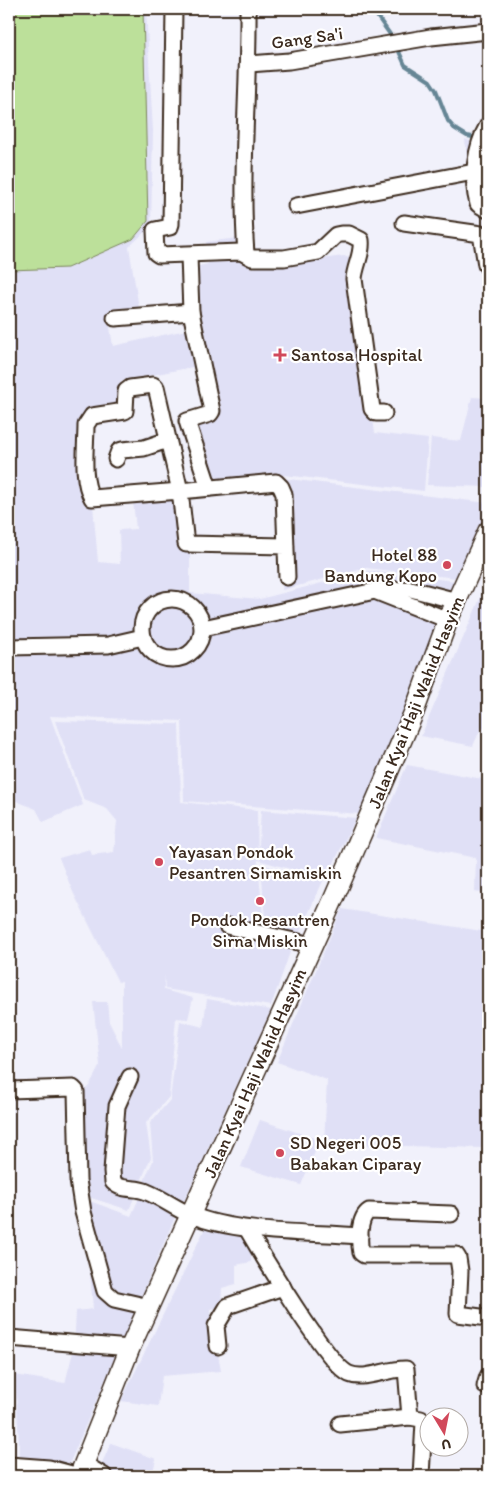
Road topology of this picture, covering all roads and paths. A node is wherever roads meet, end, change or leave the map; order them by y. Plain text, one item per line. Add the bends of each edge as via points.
1 (174, 9) edge
2 (248, 9) edge
3 (488, 31) edge
4 (249, 64) junction
5 (486, 129) edge
6 (474, 172) junction
7 (296, 206) dead end
8 (488, 210) edge
9 (404, 223) dead end
10 (246, 254) junction
11 (189, 256) junction
12 (488, 267) edge
13 (191, 312) junction
14 (116, 318) dead end
15 (384, 413) dead end
16 (168, 440) junction
17 (116, 459) dead end
18 (209, 488) junction
19 (180, 491) junction
20 (488, 531) edge
21 (286, 546) junction
22 (287, 576) dead end
23 (375, 591) junction
24 (457, 600) junction
25 (448, 620) junction
26 (203, 628) junction
27 (143, 637) junction
28 (9, 647) edge
29 (227, 926) dead end
30 (312, 945) junction
31 (130, 1078) dead end
32 (9, 1090) edge
33 (451, 1214) dead end
34 (191, 1215) junction
35 (247, 1229) junction
36 (360, 1236) junction
37 (283, 1287) junction
38 (149, 1307) junction
39 (488, 1318) edge
40 (9, 1338) edge
41 (218, 1346) dead end
42 (130, 1348) junction
43 (417, 1420) junction
44 (340, 1424) dead end
45 (9, 1466) edge
46 (80, 1472) edge
47 (104, 1476) edge
48 (421, 1476) edge

1 - 11 street via 171,224 155,230 156,251 159,255
2 - 4 street
3 - 4 street, Gang Sa'i
4 - 10 street via 244,190
5 - 6 street
6 - 7 street
6 - 8 street via 477,201 480,207
9 - 12 street via 481,234
10 - 11 street
10 - 15 street via 252,258 318,252 341,234 361,240 362,248 354,269 356,297 373,412
11 - 13 street
13 - 14 street
13 - 18 street via 212,412 187,421
16 - 17 street via 144,448 119,451
16 - 19 street
16 - 19 street via 156,387 130,388 126,391 124,411 88,419 88,492 92,498
18 - 19 street
18 - 21 street via 276,482 284,494
19 - 21 street via 186,544
20 - 24 main road, Jalan Kyai Haji Wahid Hasyim
21 - 22 street
23 - 24 street via 411,589
23 - 25 street
23 - 26 street
24 - 25 main road, Jalan Kyai Haji Wahid Hasyim
25 - 30 main road, Jalan Kyai Haji Wahid Hasyim via 414,712
26 - 27 street via 194,651 177,658 158,656 148,648
26 - 27 street via 200,617 186,602 164,600 148,611
27 - 28 street via 108,645
29 - 30 street
30 - 34 main road, Jalan Kyai Haji Wahid Hasyim
31 - 34 street via 117,1106 112,1182 126,1189 137,1187
32 - 38 street via 76,1090 78,1180 86,1221 108,1296
33 - 36 street via 369,1211 364,1217
34 - 35 street
34 - 38 main road, Jalan Kyai Haji Wahid Hasyim
35 - 36 street
35 - 37 street
36 - 39 street via 361,1254 364,1255 457,1256 460,1271 456,1311 461,1316
37 - 41 street via 228,1306 216,1326
37 - 43 street via 321,1344 346,1372 360,1375 406,1369
38 - 42 main road, Jalan Kyai Haji Wahid Hasyim
40 - 42 street
42 - 46 main road, Jalan Kyai Haji Wahid Hasyim
43 - 44 street
43 - 48 street
45 - 46 street
46 - 47 street

